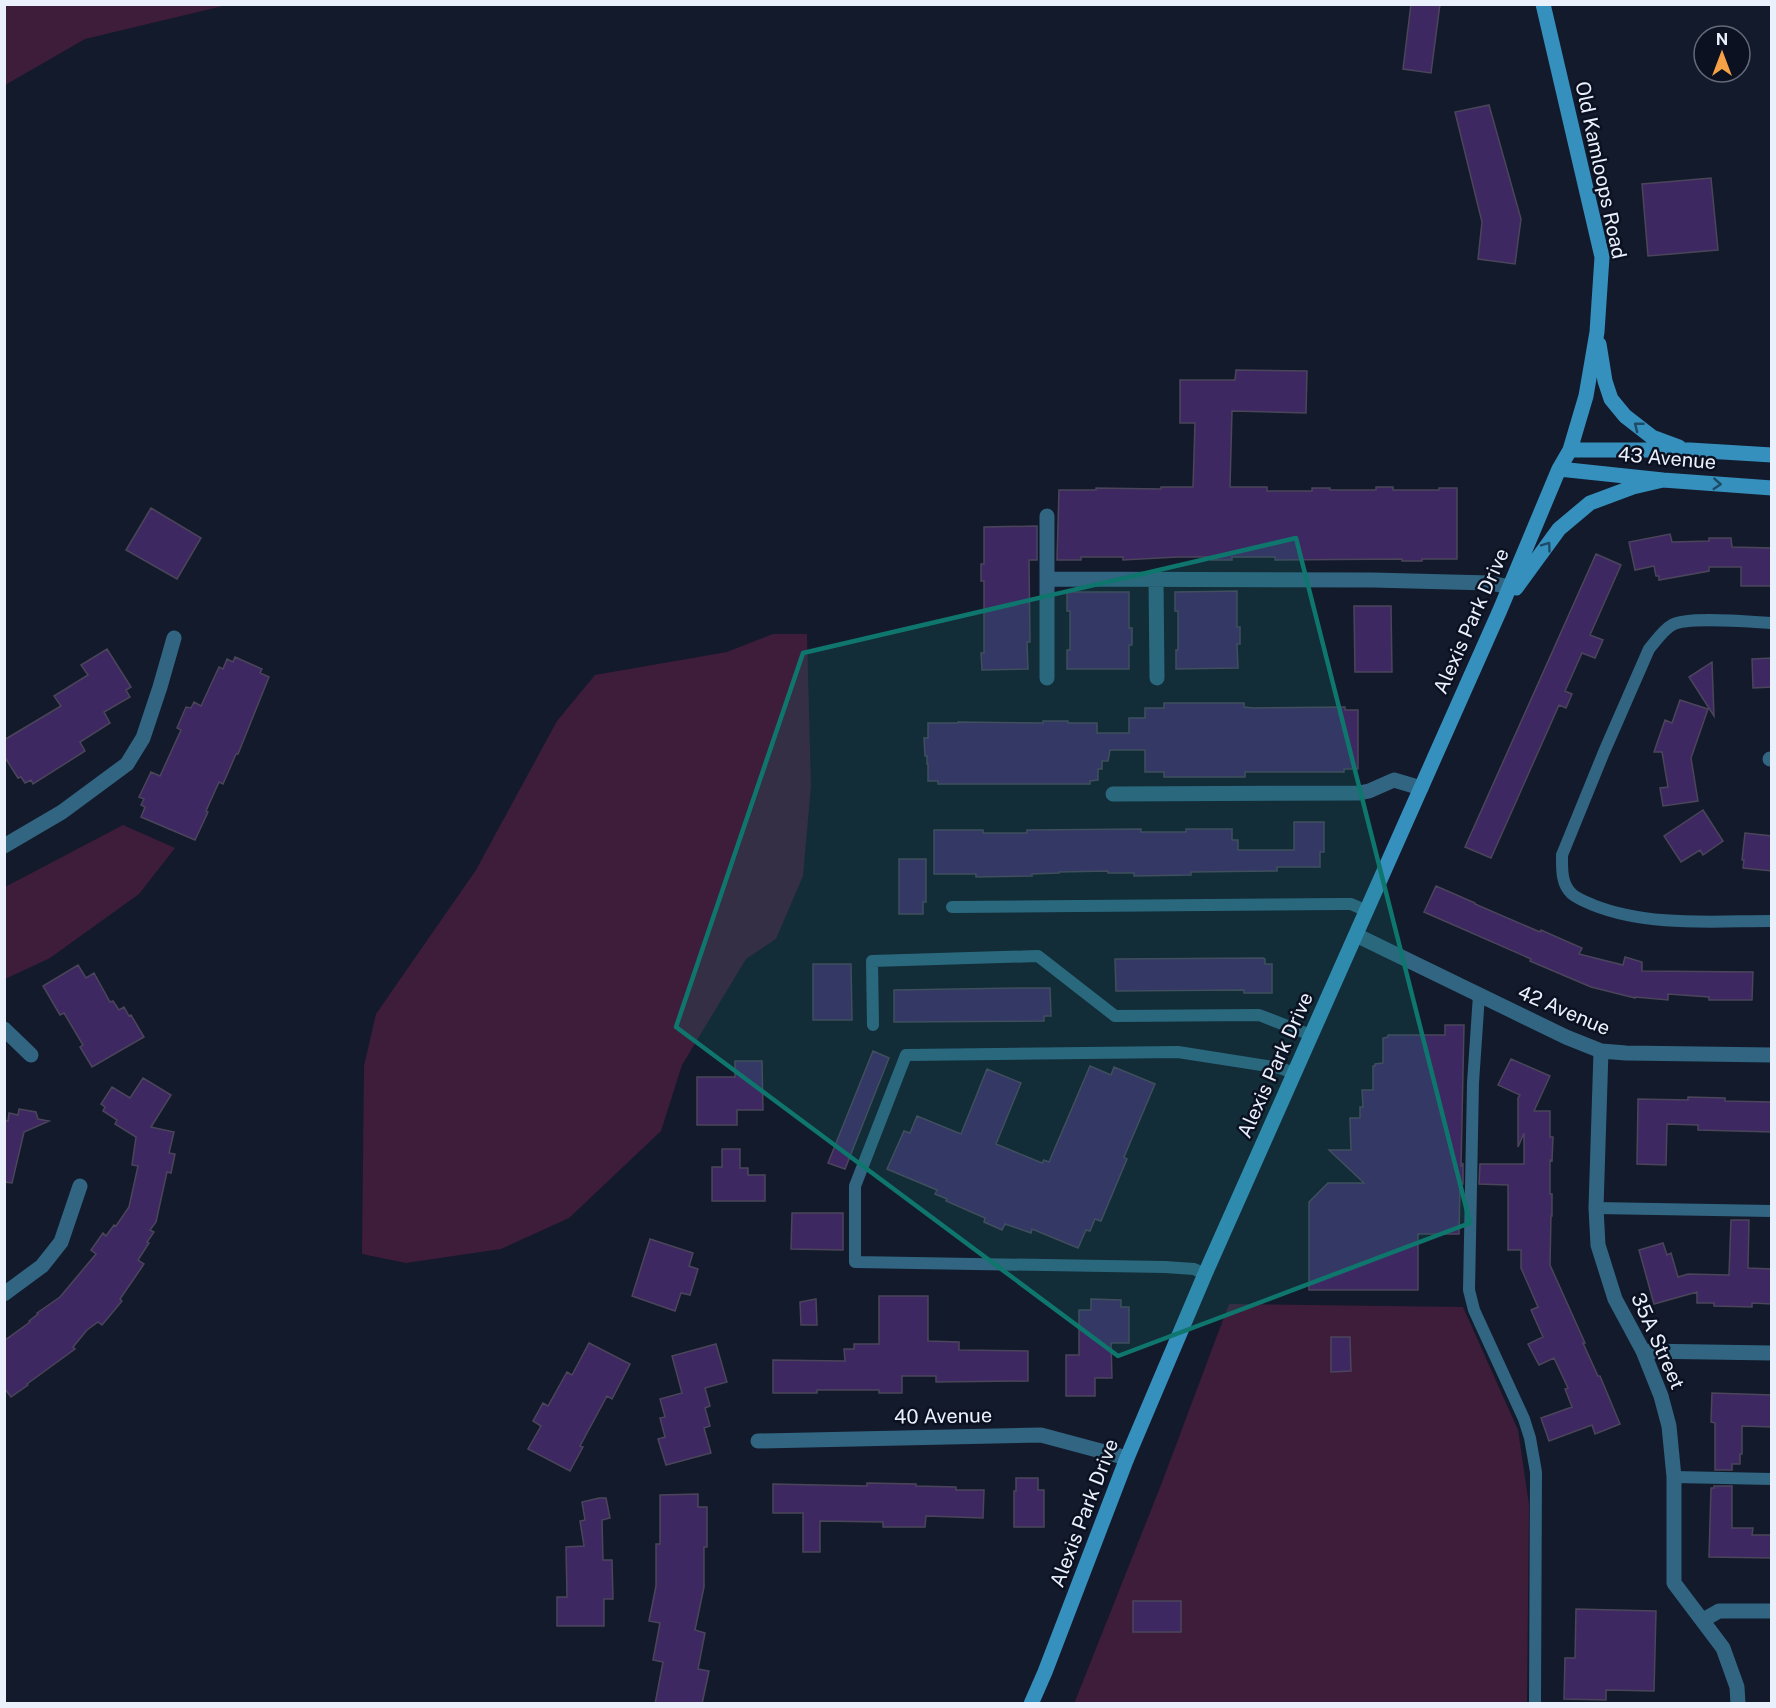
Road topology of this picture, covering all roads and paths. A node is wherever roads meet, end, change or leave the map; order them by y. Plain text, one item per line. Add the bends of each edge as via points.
1 (1543, 4) edge
2 (1597, 332) junction
3 (1570, 450) junction
4 (1690, 450) junction
5 (1772, 455) edge
6 (1559, 469) junction
7 (1663, 480) junction
8 (1772, 488) edge
9 (1047, 516) dead end
10 (1047, 579) junction
11 (1156, 579) junction
12 (1510, 587) junction
13 (1500, 610) junction
14 (1772, 623) edge
15 (174, 638) dead end
16 (1047, 678) dead end
17 (1157, 678) dead end
18 (1421, 788) junction
19 (1113, 794) dead end
20 (4, 846) edge
21 (952, 906) dead end
22 (1366, 911) junction
23 (1772, 921) edge
24 (1356, 935) junction
25 (1479, 995) junction
26 (873, 1025) dead end
27 (4, 1029) edge
28 (1311, 1035) junction
29 (1601, 1051) junction
30 (31, 1055) dead end
31 (1772, 1055) edge
32 (1294, 1073) junction
33 (80, 1186) dead end
34 (1596, 1208) junction
35 (1772, 1211) edge
36 (1205, 1274) junction
37 (4, 1294) edge
38 (1643, 1351) junction
39 (1772, 1353) edge
40 (758, 1441) dead end
41 (1127, 1458) junction
42 (1674, 1477) junction
43 (1772, 1479) edge
44 (1772, 1611) edge
45 (1703, 1620) junction
46 (1032, 1704) edge
47 (1535, 1704) edge
48 (1738, 1704) edge

1 - 2 street, Old Kamloops Road via 1602,257
2 - 3 street, Old Kamloops Road via 1586,396
4 -> 2 street via 1652,437 1611,399
3 - 4 street, 43 Avenue
3 - 6 street, Alexis Park Drive
4 - 5 street, 43 Avenue
6 - 7 street, 43 Avenue
6 - 12 street, Alexis Park Drive
7 -> 8 street, 43 Avenue
13 -> 7 street via 1559,529 1590,504
9 - 10 street
10 - 11 street
10 - 16 street
11 - 12 street via 1372,580
11 - 17 street
12 - 13 street, Alexis Park Drive
13 - 18 street, Alexis Park Drive
14 - 23 lane via 1688,620 1672,625 1660,635 1649,649 1562,855 1565,884 1572,894 1607,910 1638,918
15 - 20 street via 143,738 127,764 62,812
18 - 19 street via 1394,780 1359,793
18 - 22 street, Alexis Park Drive
21 - 22 lane via 1351,904
22 - 24 street, Alexis Park Drive
24 - 25 street, 42 Avenue
24 - 28 street, Alexis Park Drive
25 - 29 street, 42 Avenue
25 - 47 lane via 1473,1083 1469,1290 1474,1310 1524,1419 1536,1472
26 - 28 lane via 872,961 1038,956 1115,1016 1259,1015
27 - 30 street
28 - 32 street, Alexis Park Drive
29 - 31 street, 42 Avenue
29 - 34 street, 35A Street
32 - 36 street, Alexis Park Drive
32 - 36 lane via 1178,1052 906,1054 855,1186 855,1262 1164,1267 1194,1269
33 - 37 street via 61,1242 42,1266
34 - 35 lane
34 - 38 street, 35A Street via 1598,1245 1615,1299
36 - 41 street, Alexis Park Drive
38 - 39 street
38 - 42 street, 35A Street via 1669,1426
40 - 41 street, 40 Avenue via 1041,1435
41 - 46 street, Alexis Park Drive
42 - 43 lane
42 - 45 street, 35A Street via 1674,1583
44 - 45 street via 1719,1611
45 - 48 street, 35A Street via 1723,1648 1737,1688

